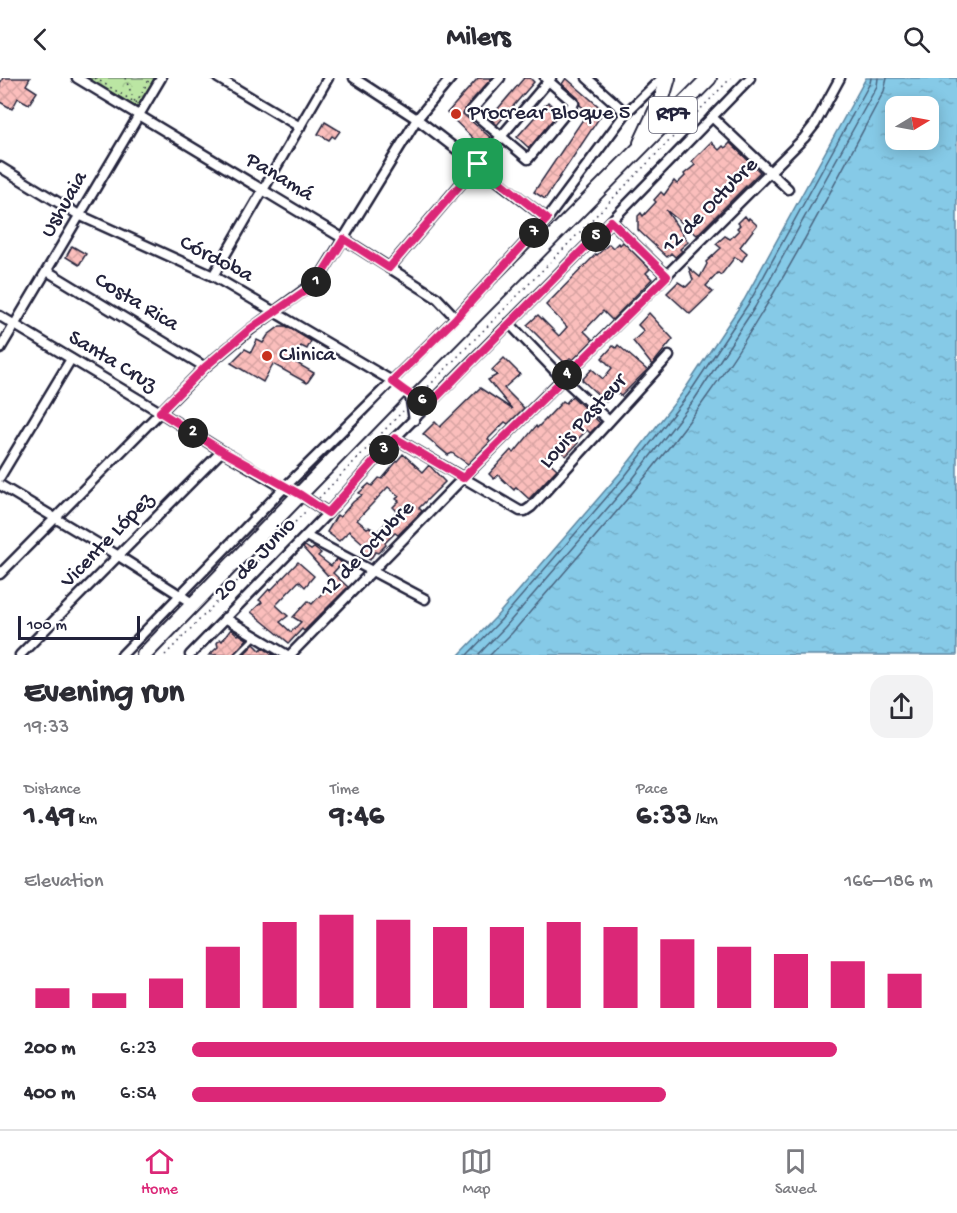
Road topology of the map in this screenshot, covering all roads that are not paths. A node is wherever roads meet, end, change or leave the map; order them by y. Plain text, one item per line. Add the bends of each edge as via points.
1 (77, 78) edge
2 (161, 78) edge
3 (218, 78) edge
4 (328, 78) edge
5 (354, 78) edge
6 (451, 78) edge
7 (500, 78) edge
8 (587, 78) edge
9 (662, 78) edge
10 (669, 78) edge
11 (709, 78) edge
12 (750, 78) edge
13 (840, 78) edge
14 (548, 79) edge
15 (626, 113) junction
16 (138, 115) junction
17 (712, 117) junction
18 (417, 118) junction
19 (300, 127) junction
20 (501, 137) junction
21 (637, 153) junction
22 (478, 164) junction
23 (0, 167) edge
24 (770, 172) junction
25 (788, 189) dead end
26 (263, 190) junction
27 (79, 215) junction
28 (547, 219) junction
29 (611, 221) junction
30 (344, 239) junction
31 (389, 268) junction
32 (47, 272) junction
33 (213, 276) junction
34 (667, 276) junction
35 (276, 312) junction
36 (0, 316) edge
37 (456, 318) junction
38 (509, 323) junction
39 (15, 325) junction
40 (0, 349) edge
41 (669, 356) dead end
42 (70, 359) junction
43 (205, 367) junction
44 (563, 378) junction
45 (406, 393) junction
46 (433, 401) junction
47 (160, 412) junction
48 (414, 420) junction
49 (609, 421) junction
50 (395, 438) junction
51 (222, 451) junction
52 (0, 477) edge
53 (463, 478) junction
54 (0, 485) edge
55 (284, 488) junction
56 (301, 495) junction
57 (328, 513) junction
58 (53, 519) junction
59 (306, 536) junction
60 (117, 555) junction
61 (372, 571) junction
62 (0, 574) edge
63 (179, 594) junction
64 (425, 599) dead end
65 (194, 604) junction
66 (225, 618) junction
67 (255, 637) junction
68 (192, 654) edge
69 (20, 655) edge
70 (122, 655) edge
71 (144, 655) edge
72 (237, 655) edge
73 (289, 655) edge

1 - 16 street, Panamá
2 - 16 street, Ushuaia
3 - 19 street
4 - 19 street
5 - 18 street
6 - 18 street
7 - 20 street via 471,111
8 - 15 street
9 - 15 street, 20 de Junio
10 - 21 main road
11 - 21 main road, RP7
12 - 17 street, 20 de Junio
13 - 24 street, 12 de Octubre via 815,124
14 - 20 street
14 - 20 street via 573,103 528,159
15 - 28 street, 20 de Junio
16 - 26 street, Panamá
16 - 27 street, Ushuaia
17 - 24 street
17 - 29 street, 20 de Junio
18 - 22 street
18 - 30 street
19 - 26 street
20 - 22 street
21 - 45 main road, RP7
22 - 28 street
22 - 31 street
23 - 27 street, Córdoba
24 - 25 street
24 - 34 street, 12 de Octubre
26 - 30 street, Panamá
26 - 33 street
27 - 32 street, Ushuaia
27 - 33 street, Córdoba
28 - 37 street, 20 de Junio
29 - 34 street
29 - 38 street, 20 de Junio
30 - 31 street, Panamá
30 - 35 street via 318,280
31 - 37 street, Panamá via 437,298
32 - 39 street, Ushuaia
32 - 43 street, Costa Rica
33 - 35 street, Córdoba
34 - 44 street, 12 de Octubre
35 - 43 street
35 - 45 street, Córdoba
36 - 39 street, Santa Cruz
37 - 45 street, 20 de Junio
38 - 44 street
38 - 46 street, 20 de Junio
39 - 40 street, Ushuaia
39 - 42 street, Santa Cruz
41 - 49 street, Louis Pasteur
42 - 47 street, Santa Cruz
42 - 52 street
43 - 47 street
44 - 49 street
44 - 53 street, 12 de Octubre
45 - 46 street, Córdoba
45 - 48 street
45 - 55 street, 20 de Junio
45 - 56 main road, RP7
46 - 48 street, 20 de Junio
47 - 51 street, Santa Cruz
47 - 58 street
48 - 50 street, 20 de Junio
49 - 53 street, Louis Pasteur via 525,511
50 - 53 street
50 - 57 street, 20 de Junio
51 - 55 street, Santa Cruz
51 - 60 street, Vicente López
53 - 61 street, 12 de Octubre
54 - 58 street
55 - 56 street, Santa Cruz
55 - 63 street, 20 de Junio
56 - 57 street, Santa Cruz
56 - 65 main road, RP7
57 - 59 street, 20 de Junio
58 - 60 street
58 - 62 street
59 - 61 street
59 - 66 street, 20 de Junio
60 - 63 street
60 - 69 street, Vicente López
61 - 64 street
61 - 73 street, 12 de Octubre
63 - 65 street
63 - 70 street, 20 de Junio
65 - 71 main road, RP7
66 - 67 street
66 - 68 street, 20 de Junio
67 - 72 lane
67 - 73 street

